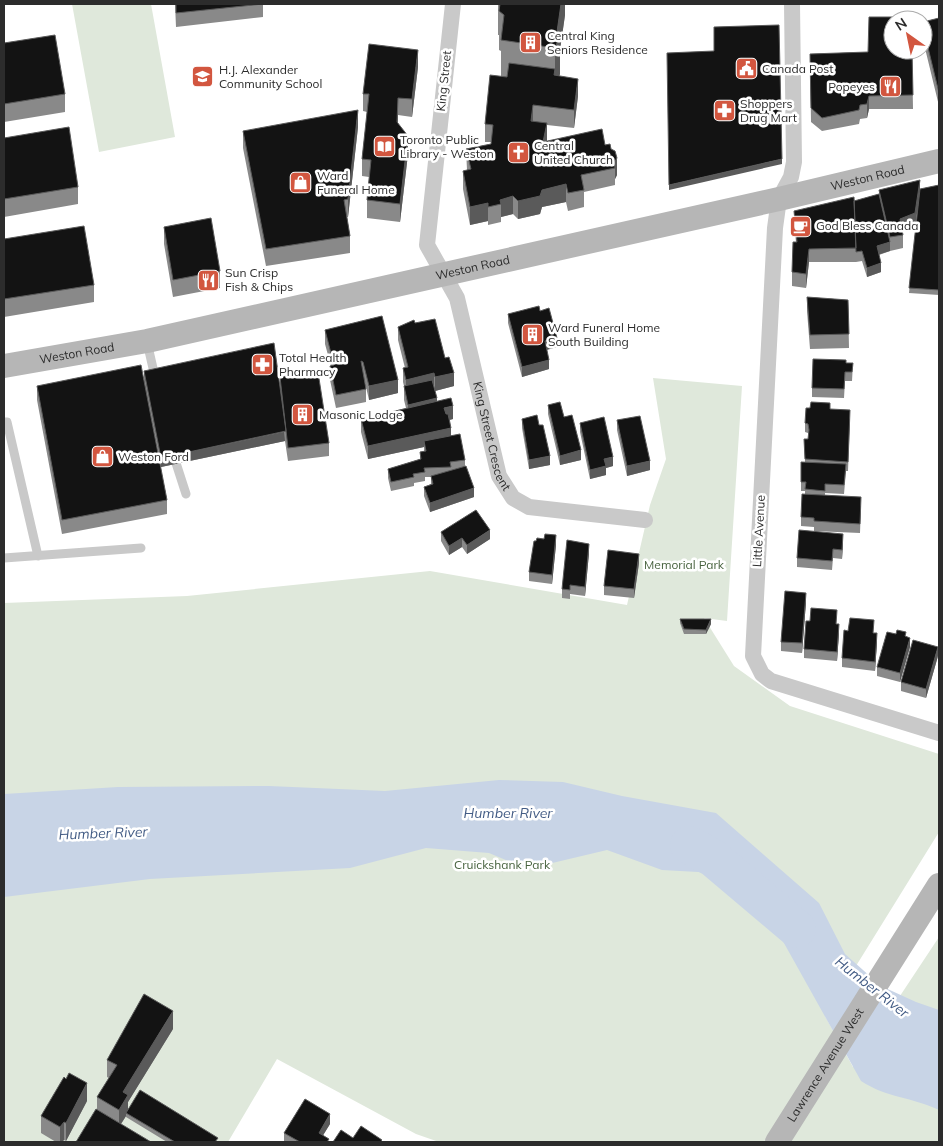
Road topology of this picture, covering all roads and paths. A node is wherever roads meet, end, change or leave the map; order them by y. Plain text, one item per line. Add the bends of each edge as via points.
1 (453, 4) edge
2 (792, 4) edge
3 (939, 161) edge
4 (779, 200) junction
5 (444, 274) junction
6 (147, 341) junction
7 (4, 366) edge
8 (155, 377) edge
9 (4, 422) edge
10 (176, 463) edge
11 (186, 494) dead end
12 (645, 520) dead end
13 (140, 548) dead end
14 (38, 556) junction
15 (4, 558) edge
16 (939, 733) edge
17 (939, 885) edge
18 (777, 1142) edge

1 - 5 street, King Street via 428,245
2 - 4 street via 794,162
3 - 4 main road, Weston Road
4 - 5 main road, Weston Road
4 - 16 street, Little Avenue via 752,645 756,666 771,681
5 - 6 main road, Weston Road
5 - 12 street, King Street Crescent via 457,298 499,476 513,498 528,507
6 - 7 main road, Weston Road
6 - 8 lane
9 - 14 lane via 7,422
10 - 11 lane
13 - 14 lane
14 - 15 lane
17 - 18 main road, Lawrence Avenue West

